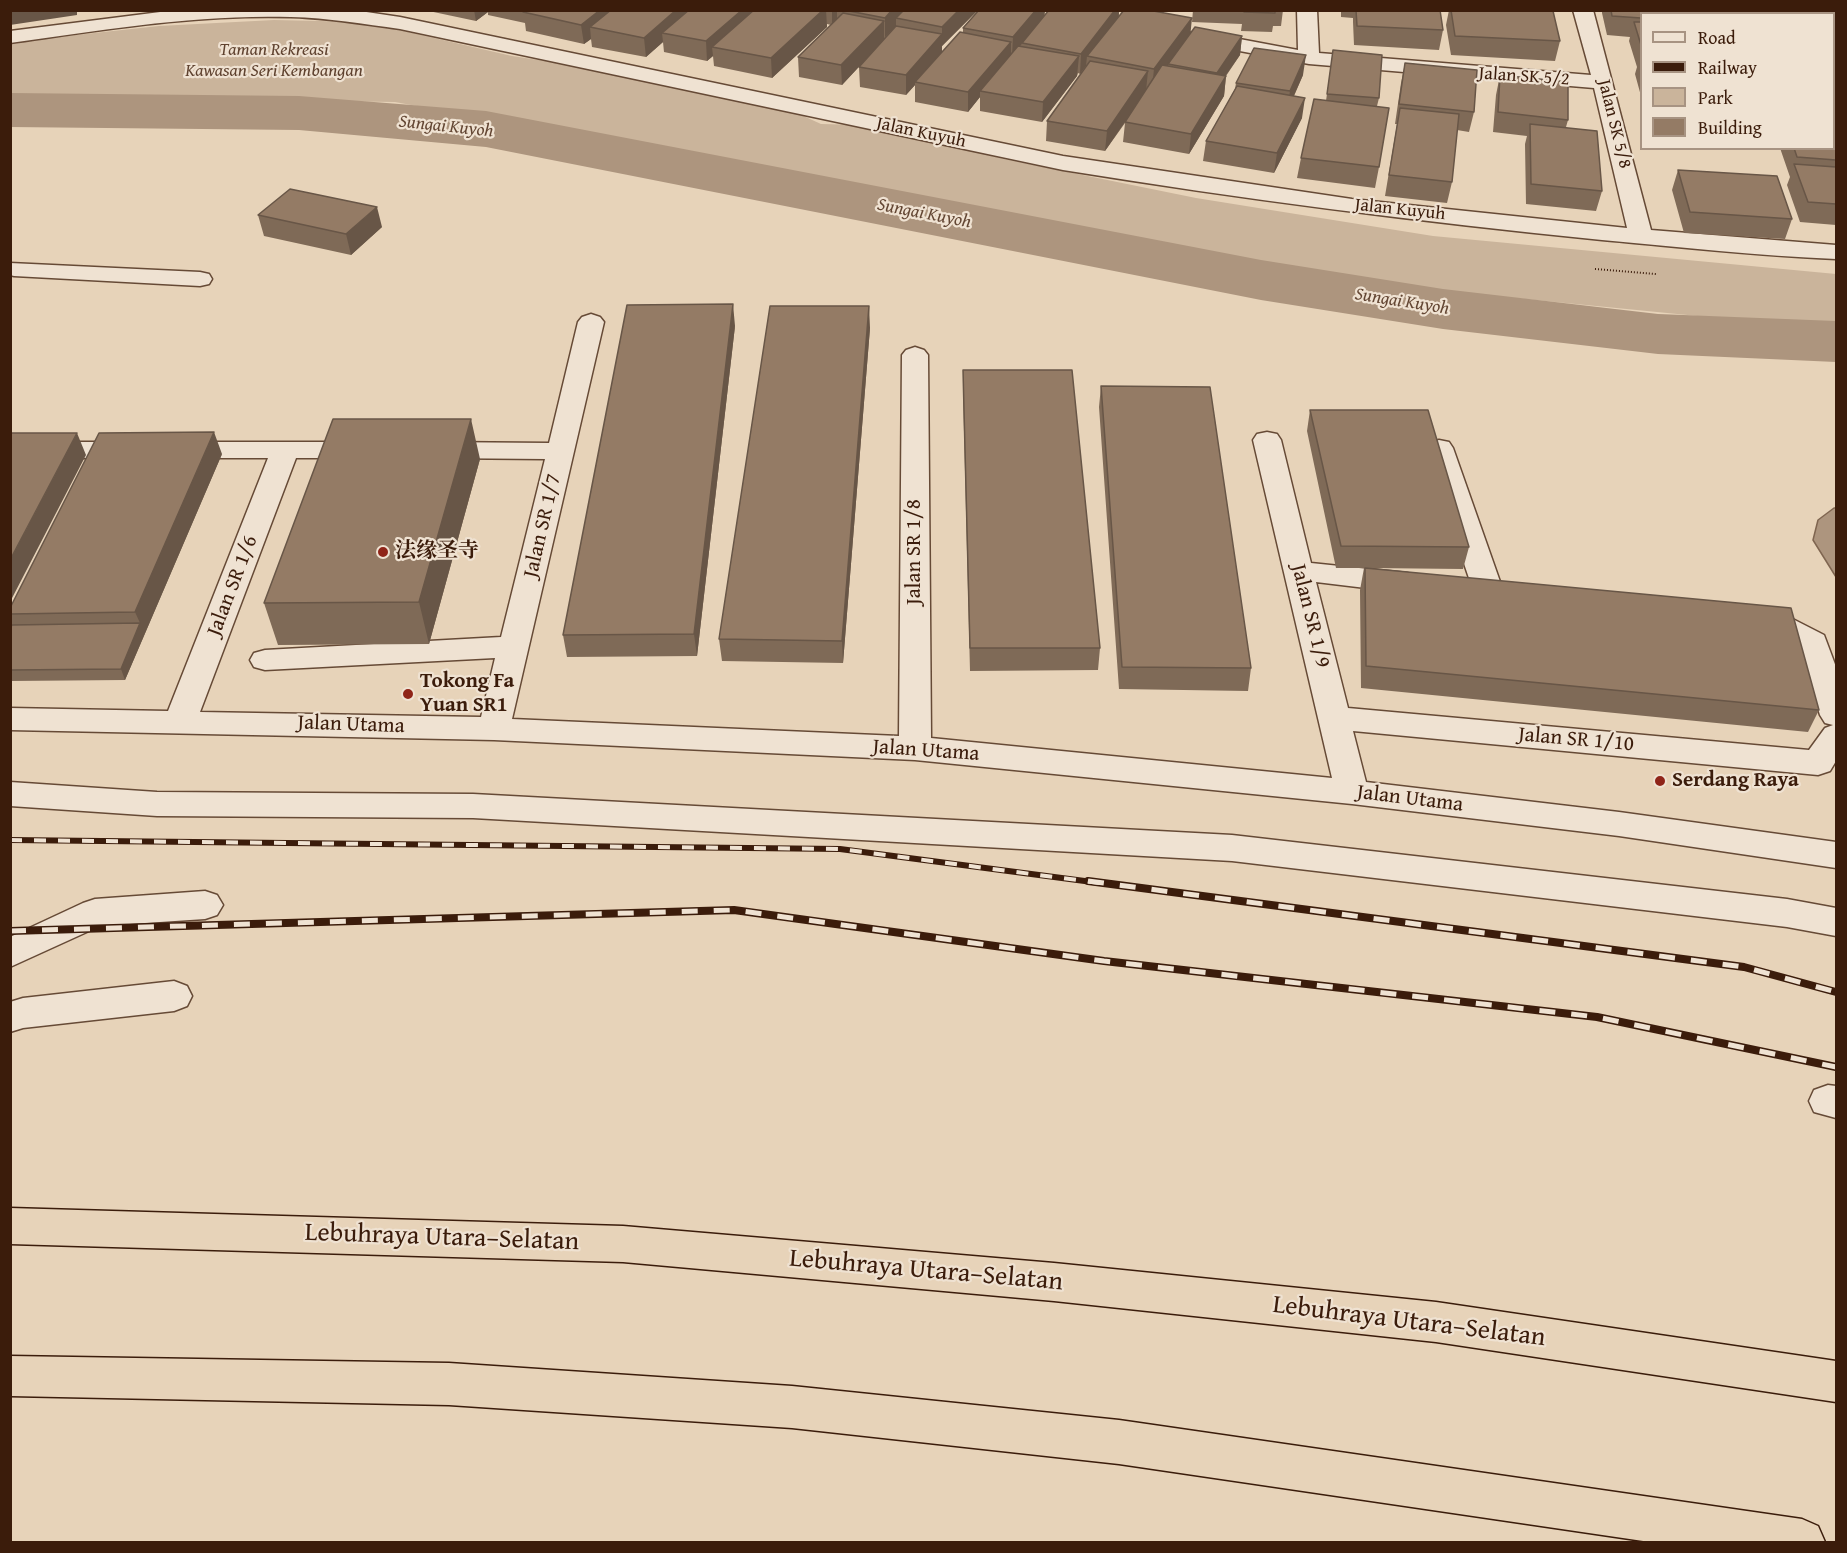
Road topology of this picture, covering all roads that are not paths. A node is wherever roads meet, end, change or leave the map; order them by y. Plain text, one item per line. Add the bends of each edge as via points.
1 (1307, 10) edge
2 (1583, 10) edge
3 (126, 16) edge
4 (1173, 32) edge
5 (10, 37) edge
6 (1309, 58) junction
7 (1603, 82) junction
8 (1641, 237) junction
9 (1836, 252) edge
10 (12, 267) edge
11 (200, 279) dead end
12 (591, 322) dead end
13 (915, 355) dead end
14 (1267, 440) dead end
15 (1439, 448) edge
16 (10, 450) edge
17 (285, 450) junction
18 (561, 451) junction
19 (1299, 571) junction
20 (1489, 593) junction
21 (1522, 596) edge
22 (1725, 614) edge
23 (514, 647) junction
24 (265, 660) dead end
25 (1836, 715) edge
26 (1334, 718) junction
27 (10, 719) edge
28 (180, 721) junction
29 (494, 729) junction
30 (1836, 736) edge
31 (915, 748) junction
32 (1352, 792) junction
33 (10, 794) edge
34 (1836, 855) edge
35 (205, 905) dead end
36 (1787, 913) junction
37 (1836, 922) edge
38 (1836, 935) edge
39 (10, 953) edge
40 (174, 996) dead end
41 (10, 1017) edge
42 (10, 1226) edge
43 (10, 1376) edge
44 (1836, 1382) edge
45 (1802, 1542) edge

1 - 6 street
2 - 7 street, Jalan SK 5/8
3 - 5 street, Jalan Kuyuh
3 - 8 street, Jalan Kuyuh via 276,11 400,22 1132,175 1261,195
4 - 6 street, Jalan SK 5/2
6 - 7 street, Jalan SK 5/2
7 - 8 street, Jalan SK 5/8
8 - 9 street, Jalan Kuyuh
10 - 11 street
12 - 18 street, Jalan SR 1/7
13 - 31 street, Jalan SR 1/8
14 - 19 street, Jalan SR 1/9
15 - 20 street
16 - 17 street
17 - 18 street
17 - 28 street, Jalan SR 1/6
18 - 23 street, Jalan SR 1/7
19 - 20 street
19 - 26 street, Jalan SR 1/9
20 - 21 street
22 - 25 street via 1770,621 1813,642
23 - 24 street
23 - 29 street, Jalan SR 1/7
26 - 30 street, Jalan SR 1/10 via 1818,763
26 - 32 street, Jalan SR 1/9
27 - 28 street, Jalan Utama
28 - 29 street, Jalan Utama
29 - 31 street, Jalan Utama
31 - 32 street, Jalan Utama
32 - 34 street, Jalan Utama
33 - 36 street via 157,804 473,806 1232,848
35 - 39 street via 95,913
36 - 37 street
36 - 38 street
40 - 41 street
42 - 44 highway, Lebuhraya Utara–Selatan via 623,1244 1054,1282 1436,1322
43 - 45 highway via 449,1384 792,1407 1119,1442

